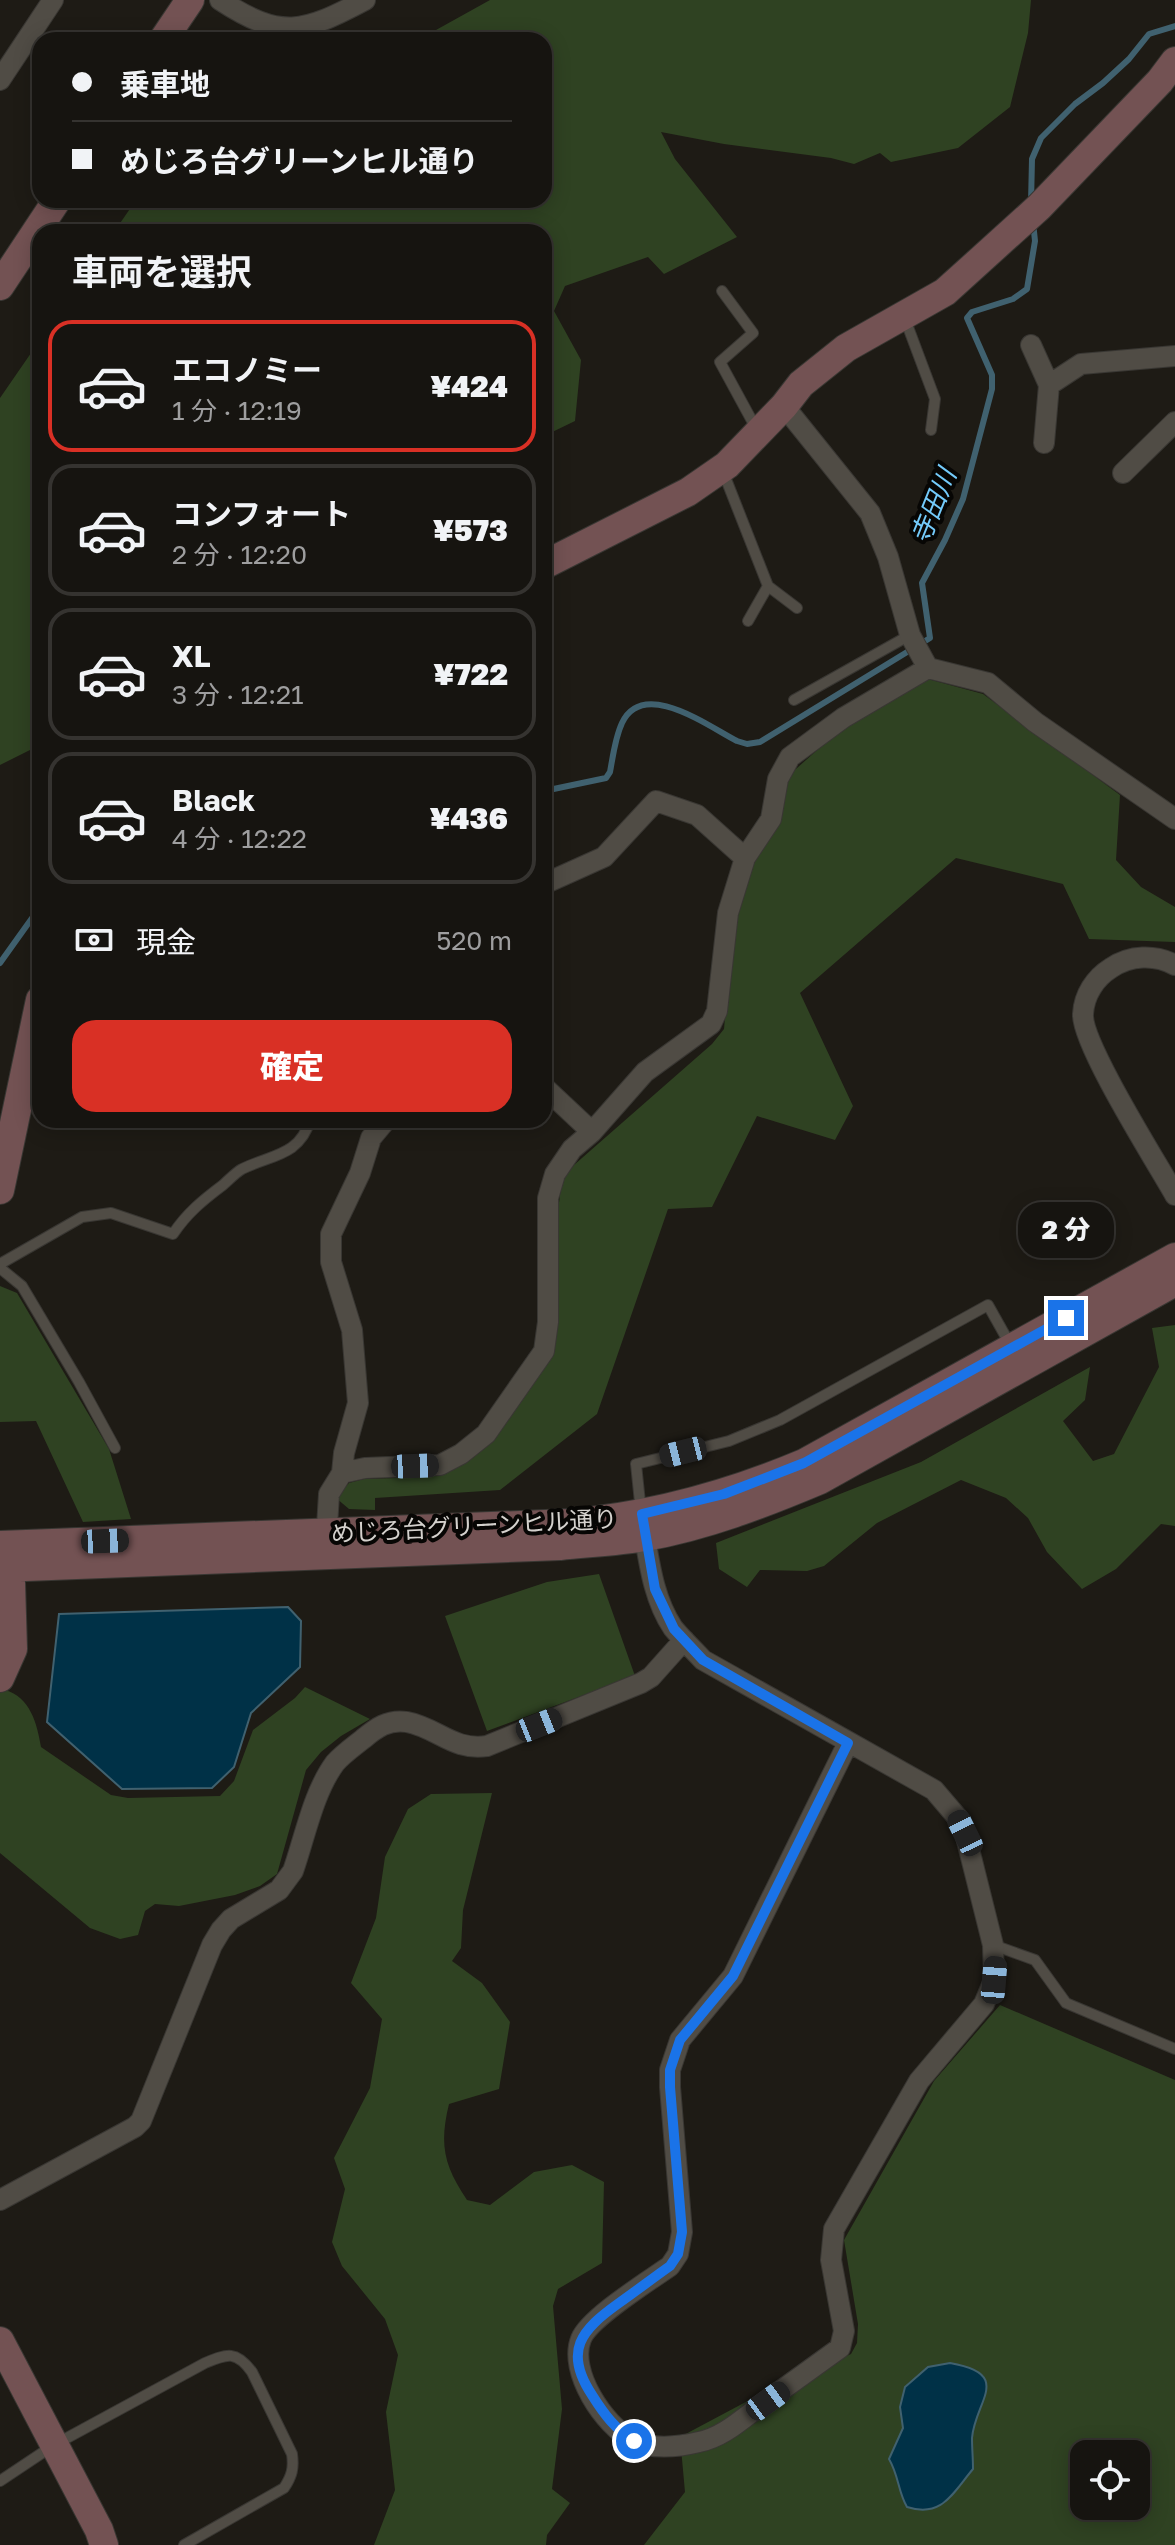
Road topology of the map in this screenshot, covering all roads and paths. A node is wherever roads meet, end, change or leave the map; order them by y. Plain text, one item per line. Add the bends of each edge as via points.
1 (53, 0) edge
2 (190, 0) edge
3 (220, 0) edge
4 (365, 0) edge
5 (168, 32) edge
6 (1175, 61) edge
7 (0, 80) edge
8 (32, 238) edge
9 (0, 286) edge
10 (722, 291) dead end
11 (904, 317) junction
12 (1031, 345) dead end
13 (1175, 356) edge
14 (1049, 385) junction
15 (784, 406) junction
16 (1175, 422) edge
17 (931, 430) dead end
18 (758, 433) junction
19 (1044, 443) dead end
20 (722, 469) junction
21 (1123, 473) dead end
22 (552, 561) edge
23 (768, 586) junction
24 (797, 608) dead end
25 (748, 621) dead end
26 (910, 635) junction
27 (924, 663) junction
28 (794, 700) dead end
29 (1175, 819) edge
30 (745, 858) junction
31 (552, 880) edge
32 (1175, 965) edge
33 (32, 1038) edge
34 (552, 1094) edge
35 (308, 1128) edge
36 (379, 1128) edge
37 (592, 1132) junction
38 (0, 1190) edge
39 (1175, 1195) edge
40 (1175, 1257) edge
41 (0, 1266) edge
42 (1175, 1282) edge
43 (1017, 1358) junction
44 (115, 1448) dead end
45 (342, 1473) junction
46 (643, 1526) junction
47 (326, 1544) junction
48 (6, 1551) edge
49 (684, 1640) junction
50 (0, 1678) edge
51 (848, 1743) junction
52 (993, 1945) junction
53 (1175, 2049) edge
54 (0, 2200) edge
55 (0, 2341) edge
56 (54, 2445) junction
57 (0, 2481) edge
58 (104, 2545) edge
59 (184, 2545) edge

1 - 7 street
2 - 5 street
3 - 4 street via 258,22 284,27 314,25
6 - 11 street via 1029,216 945,292
8 - 9 street
10 - 18 lane via 753,333 720,362
11 - 15 street via 846,348 801,384
11 - 17 lane via 935,399
12 - 14 street
13 - 14 street via 1081,364
14 - 19 street
15 - 18 street
15 - 26 street via 870,513
16 - 21 street
18 - 20 street
20 - 22 street via 675,499
20 - 23 lane
23 - 24 lane
23 - 25 lane
26 - 27 street
26 - 28 lane
27 - 29 street via 988,683
27 - 30 street via 790,757 778,779 771,819
30 - 31 street via 697,815 656,801 604,857
30 - 37 street via 728,913 711,1024 645,1072
32 - 39 street via 1149,957 1118,962 1095,982 1083,1015 1090,1043
33 - 38 street
34 - 37 street
35 - 41 lane via 286,1154 240,1170 173,1234 111,1213 82,1217
36 - 45 street via 331,1234 331,1262 352,1330 358,1403
37 - 45 street via 555,1174 548,1198 544,1351 486,1434 440,1465
40 - 43 street, めじろ台グリーンヒル通り
41 - 44 lane via 28,1295
42 - 43 street, めじろ台グリーンヒル通り
43 - 46 street, めじろ台グリーンヒル通り via 804,1463
43 - 46 lane via 988,1305 780,1420 729,1441 636,1464
45 - 47 street via 329,1494
46 - 47 street, めじろ台グリーンヒル通り via 560,1546
46 - 49 street via 655,1589
47 - 48 street, めじろ台グリーンヒル通り
48 - 50 street via 13,1649
49 - 51 street via 703,1660
49 - 54 street via 641,1683 487,1746 456,1744 396,1721 377,1728 341,1756 323,1783 286,1882 231,1919 212,1945 141,2121
51 - 52 street via 934,1790 957,1817
51 - 52 street via 733,1976 674,2054 670,2087 682,2232 678,2254 670,2266 593,2322 578,2351 581,2379 619,2431 657,2447 719,2436 840,2348 844,2331 831,2260 834,2229 919,2081 984,2004 994,1980
52 - 53 lane via 1035,1960 1066,2003
55 - 56 street
56 - 57 lane
56 - 58 street
56 - 59 lane via 205,2363 226,2355 243,2359 292,2454 291,2477 284,2488

